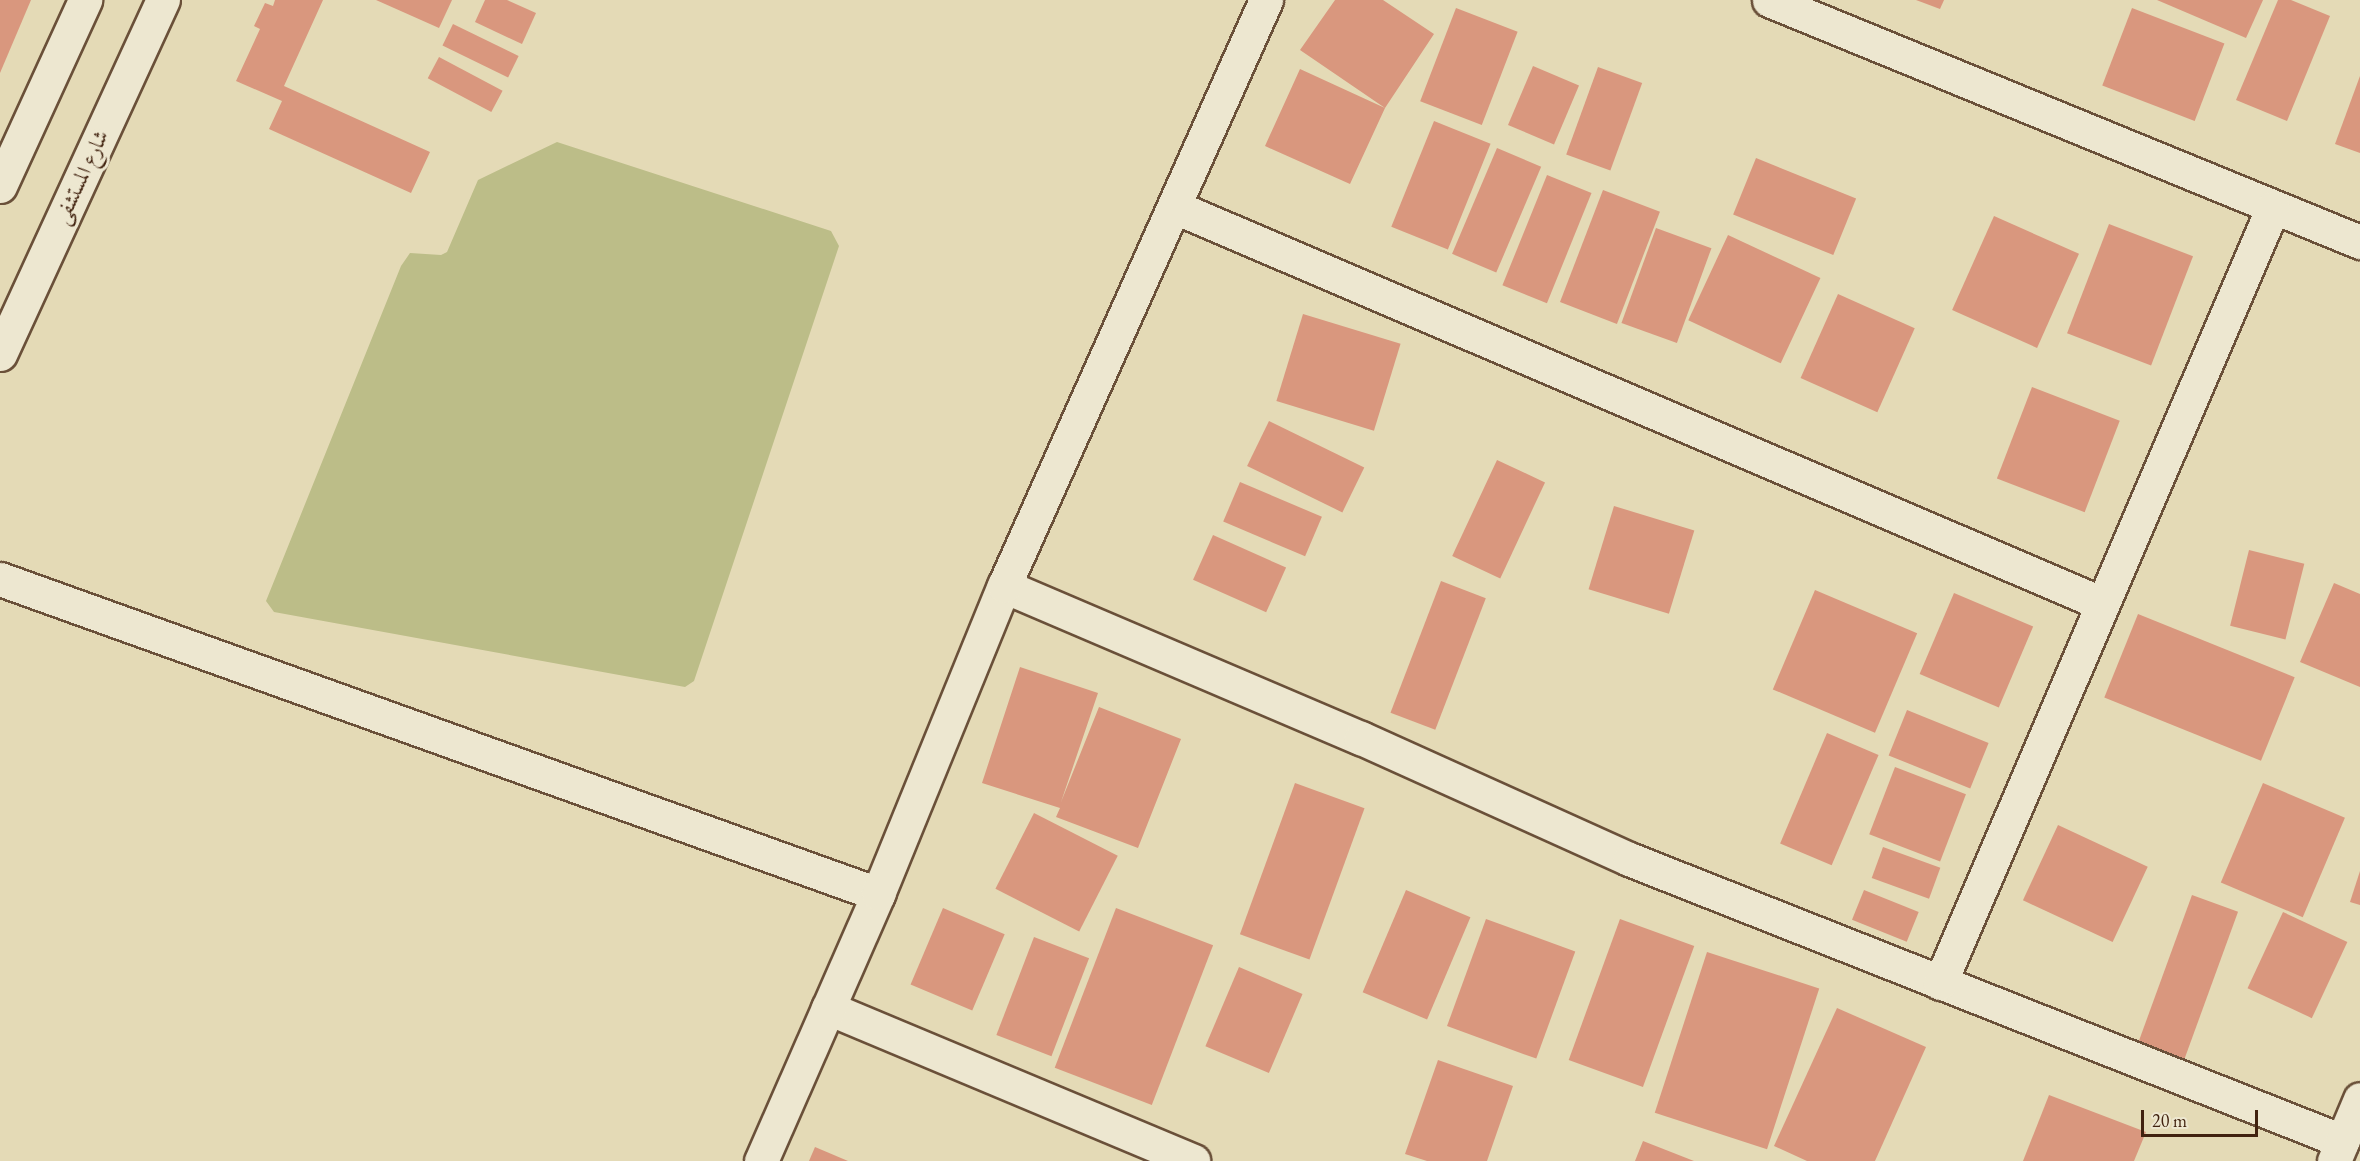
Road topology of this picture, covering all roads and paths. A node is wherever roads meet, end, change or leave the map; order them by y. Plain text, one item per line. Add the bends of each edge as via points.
1 (85, 0) edge
2 (163, 0) edge
3 (1266, 0) edge
4 (1769, 0) edge
5 (1, 179) edge
6 (1175, 207) junction
7 (2273, 207) junction
8 (2360, 242) edge
9 (0, 354) edge
10 (0, 579) edge
11 (1004, 586) junction
12 (2103, 603) junction
13 (878, 894) junction
14 (1940, 982) junction
15 (828, 1008) junction
16 (2360, 1099) edge
17 (2338, 1151) edge
18 (761, 1161) edge
19 (1193, 1161) edge

1 - 5 street
2 - 9 street, شارع المستشفى
3 - 6 street
4 - 7 street
6 - 11 street
6 - 12 street
7 - 8 street
7 - 12 street
10 - 13 street
11 - 13 street
11 - 14 street via 1361,738 1629,859
12 - 14 street
13 - 15 street
14 - 17 street
15 - 18 street
15 - 19 street
16 - 17 street

